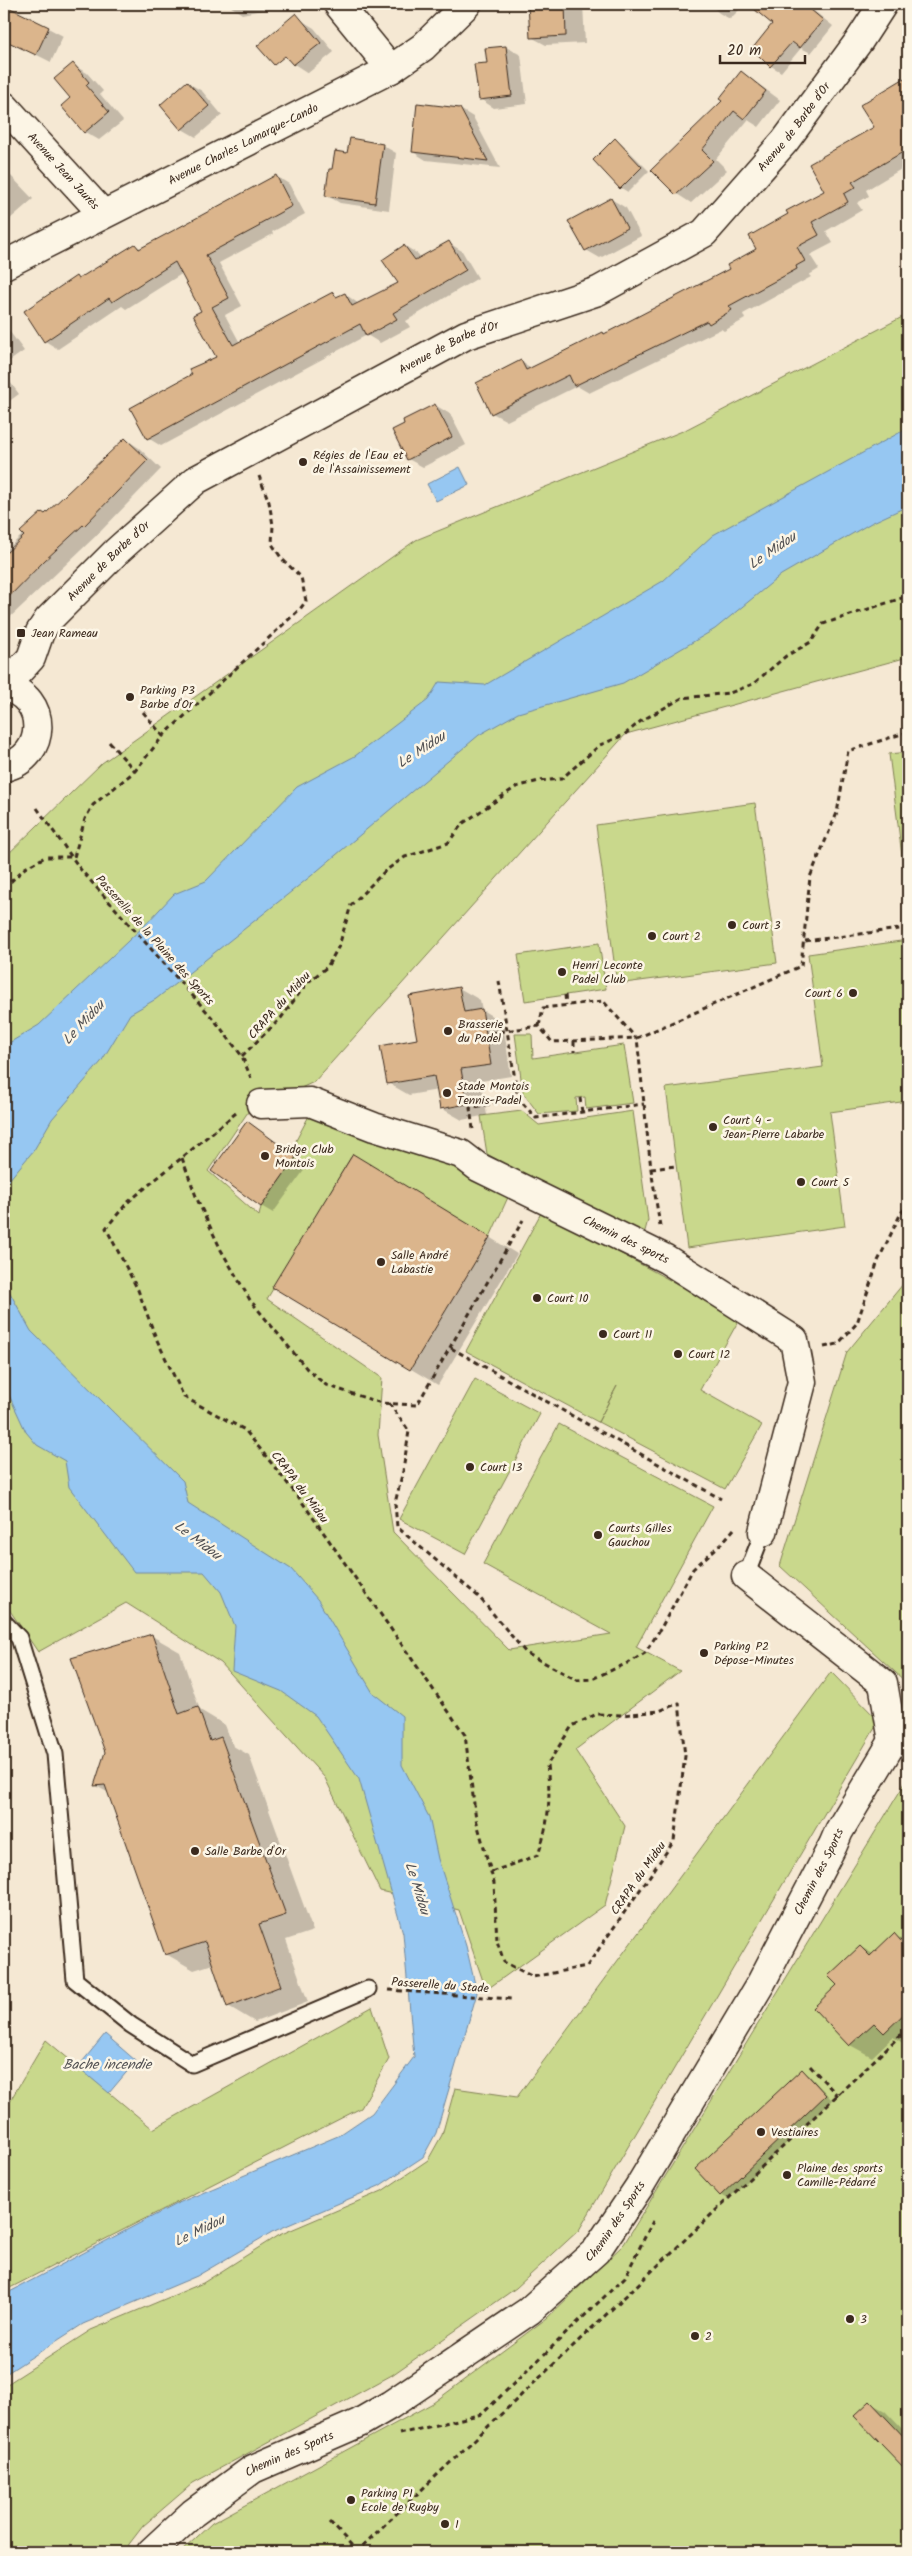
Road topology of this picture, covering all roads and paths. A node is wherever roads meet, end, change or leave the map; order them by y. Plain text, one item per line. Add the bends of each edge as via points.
1 (338, 4) edge
2 (884, 4) edge
3 (455, 9) edge
4 (391, 69) junction
5 (4, 106) edge
6 (102, 213) junction
7 (4, 264) edge
8 (257, 472) dead end
9 (908, 596) edge
10 (4, 687) edge
11 (143, 712) dead end
12 (908, 732) edge
13 (163, 736) junction
14 (109, 742) dead end
15 (4, 767) edge
16 (135, 771) junction
17 (37, 808) dead end
18 (74, 857) junction
19 (4, 888) edge
20 (908, 928) edge
21 (805, 941) junction
22 (499, 982) dead end
23 (565, 995) dead end
24 (566, 1005) junction
25 (540, 1026) junction
26 (505, 1030) junction
27 (491, 1032) dead end
28 (637, 1038) junction
29 (574, 1041) junction
30 (574, 1052) dead end
31 (242, 1056) junction
32 (518, 1098) junction
33 (580, 1098) dead end
34 (259, 1100) junction
35 (644, 1104) junction
36 (582, 1112) junction
37 (182, 1158) junction
38 (676, 1166) dead end
39 (478, 1167) junction
40 (651, 1169) junction
41 (537, 1196) junction
42 (908, 1205) edge
43 (666, 1259) junction
44 (451, 1348) junction
45 (796, 1353) junction
46 (389, 1403) junction
47 (721, 1498) dead end
48 (765, 1529) junction
49 (746, 1576) joint
50 (4, 1622) edge
51 (901, 1733) edge
52 (491, 1872) junction
53 (368, 1989) joint
54 (511, 1999) dead end
55 (908, 2028) edge
56 (810, 2066) dead end
57 (838, 2096) junction
58 (330, 2522) dead end
59 (151, 2552) edge
60 (357, 2552) edge

1 - 4 street
2 - 10 street, Avenue de Barbe d'Or via 785,141 704,233 598,291 466,335 196,480 117,551 48,620 31,658
3 - 4 street, Avenue Charles Lamarque-Cando via 423,46
4 - 6 street, Avenue Charles Lamarque-Cando
5 - 6 street, Avenue Jean Jaurès
6 - 7 street, Avenue Charles Lamarque-Cando
8 - 13 path via 269,502 272,544 301,577 306,601
9 - 31 path, CRAPA du Midou via 824,624 811,642 786,656 753,684 730,693 682,698 641,720 624,735 600,745 561,779 516,787 462,824 448,843 406,857 385,871 352,905 339,946 327,967 307,983 281,1018
10 - 15 street via 21,693 30,703 38,727 30,752 17,763
11 - 13 path
12 - 21 path via 848,751 837,813 810,877
13 - 16 path
14 - 16 path
16 - 18 path via 93,805 85,819
17 - 18 path, Passerelle de la Plaine des Sports
18 - 19 path via 44,857 25,868
18 - 31 path, Passerelle de la Plaine des Sports via 81,870 216,1022
20 - 21 path
21 - 28 path via 801,966
22 - 26 path
23 - 24 path
24 - 25 path via 542,1008
24 - 28 path via 603,1001
25 - 26 path
25 - 29 path via 552,1042
26 - 27 path
26 - 32 path
28 - 29 path
28 - 35 path
29 - 30 path
31 - 34 path, Passerelle de la Plaine des Sports
32 - 36 path via 536,1118
32 - 39 path via 470,1108
33 - 36 path
34 - 37 path, CRAPA du Midou
34 - 39 street, Chemin des sports via 310,1102 374,1127 461,1154
35 - 36 path
35 - 40 path
37 - 46 path via 221,1250 250,1300 307,1369 326,1385
37 - 52 path, CRAPA du Midou via 127,1203 106,1228 138,1290 184,1397 245,1430 300,1498 465,1735 476,1820
38 - 40 path
39 - 41 street, Chemin des sports
40 - 43 path
41 - 43 street, Chemin des sports
41 - 44 path
42 - 45 path via 878,1261 857,1323 838,1344
43 - 45 street, Chemin des sports via 794,1340
44 - 46 path via 417,1405
44 - 47 path
45 - 48 street, Chemin des sports via 802,1382
46 - 48 path via 409,1431 394,1503 397,1527 479,1597 526,1653 577,1680 592,1679 645,1653 693,1569 722,1544 742,1518
48 - 49 lane
49 - 51 street via 883,1683
50 - 53 lane via 19,1638 55,1754 75,1980 131,2025 192,2064
51 - 59 street, Chemin des Sports via 838,1831 761,1984 639,2187 596,2252 529,2311 390,2405 359,2423 253,2469 193,2513
52 - 52 path, CRAPA du Midou via 538,1855 548,1827 547,1765 572,1726 597,1714 659,1711 679,1703 685,1756 674,1841 587,1966 533,1977 504,1962 497,1941
53 - 54 path, Passerelle du Stade
55 - 57 path
56 - 57 path
57 - 60 path
58 - 60 path

